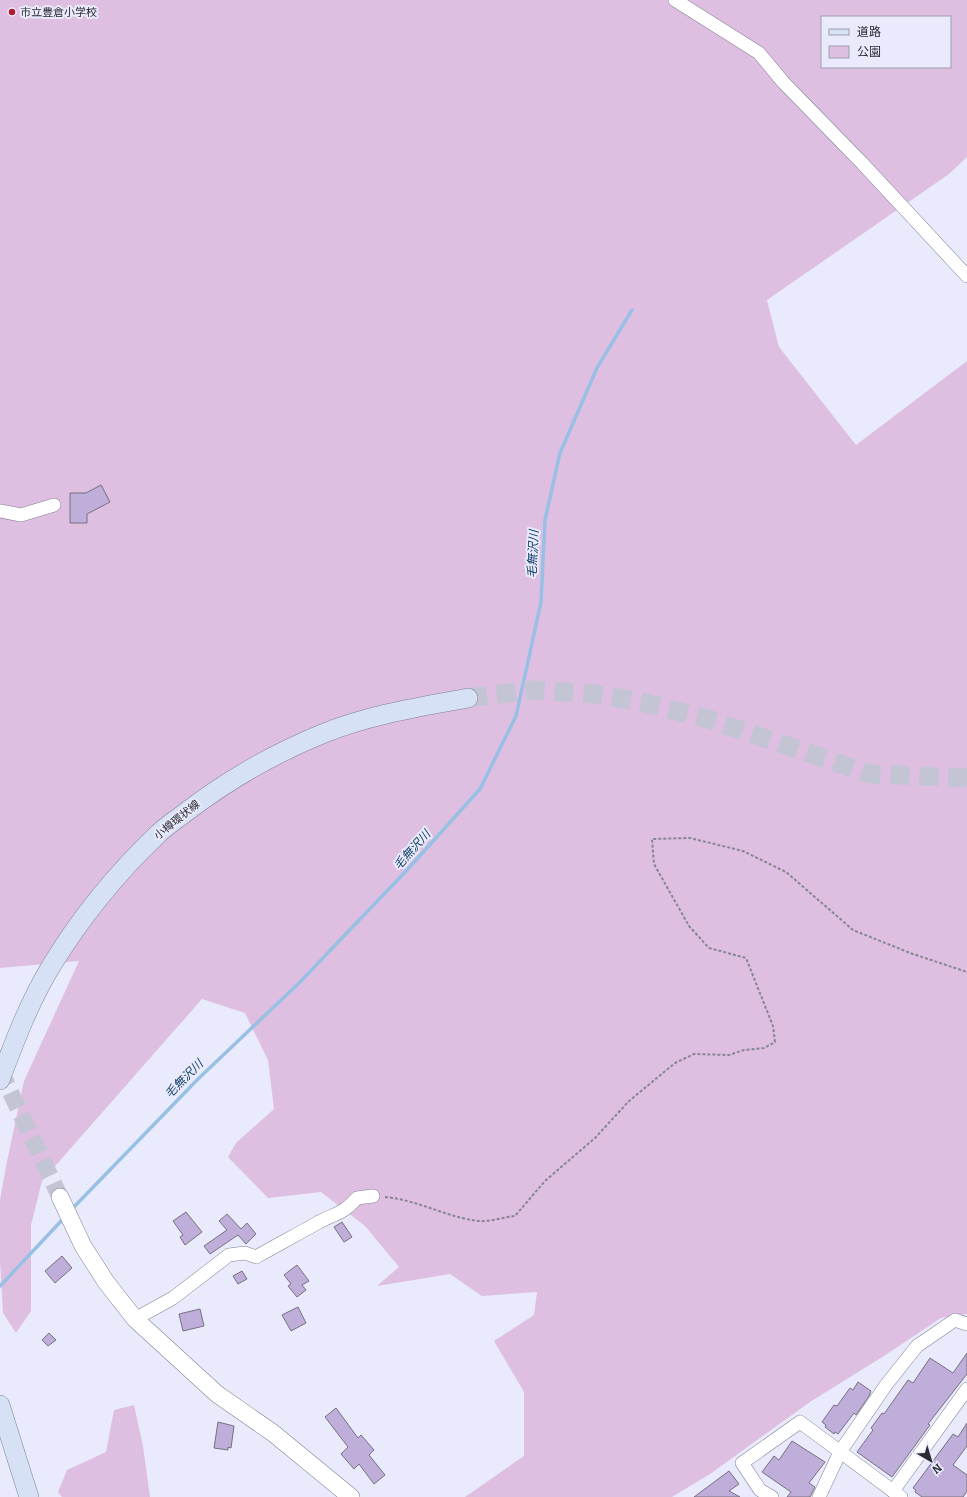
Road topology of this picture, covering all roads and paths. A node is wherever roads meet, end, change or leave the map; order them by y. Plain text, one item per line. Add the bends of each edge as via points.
1 (675, 0) edge
2 (967, 276) edge
3 (54, 505) dead end
4 (0, 511) edge
5 (468, 698) tunnel mouth
6 (967, 972) edge
7 (0, 1080) edge
8 (60, 1196) tunnel mouth
9 (373, 1196) joint
10 (135, 1319) junction
11 (967, 1324) edge
12 (967, 1389) edge
13 (0, 1405) edge
14 (840, 1452) junction
15 (897, 1494) edge
16 (29, 1497) edge
17 (351, 1497) edge
18 (772, 1497) edge
19 (819, 1497) edge

1 - 2 street via 760,53 783,82
3 - 4 street via 22,515
5 - 7 main road, 小樽環状線 via 390,713 323,734 266,760 209,794 159,833 122,870 85,916 52,964 21,1024
6 - 9 path via 910,954 853,930 786,872 744,851 690,838 652,839 654,864 689,926 709,948 746,958 773,1026 775,1042 764,1048 728,1055 694,1054 675,1063 629,1101 595,1138 544,1181 515,1216 481,1221 460,1218 396,1198
8 - 10 street via 83,1246 106,1282
9 - 10 street via 357,1198 349,1208 256,1257 245,1253 229,1255 173,1298
10 - 17 street via 217,1394 273,1433
11 - 14 street via 955,1320 917,1346 886,1385
12 - 15 street
13 - 16 main road
14 - 15 street
14 - 18 street via 800,1422 742,1463 760,1490
14 - 19 street

